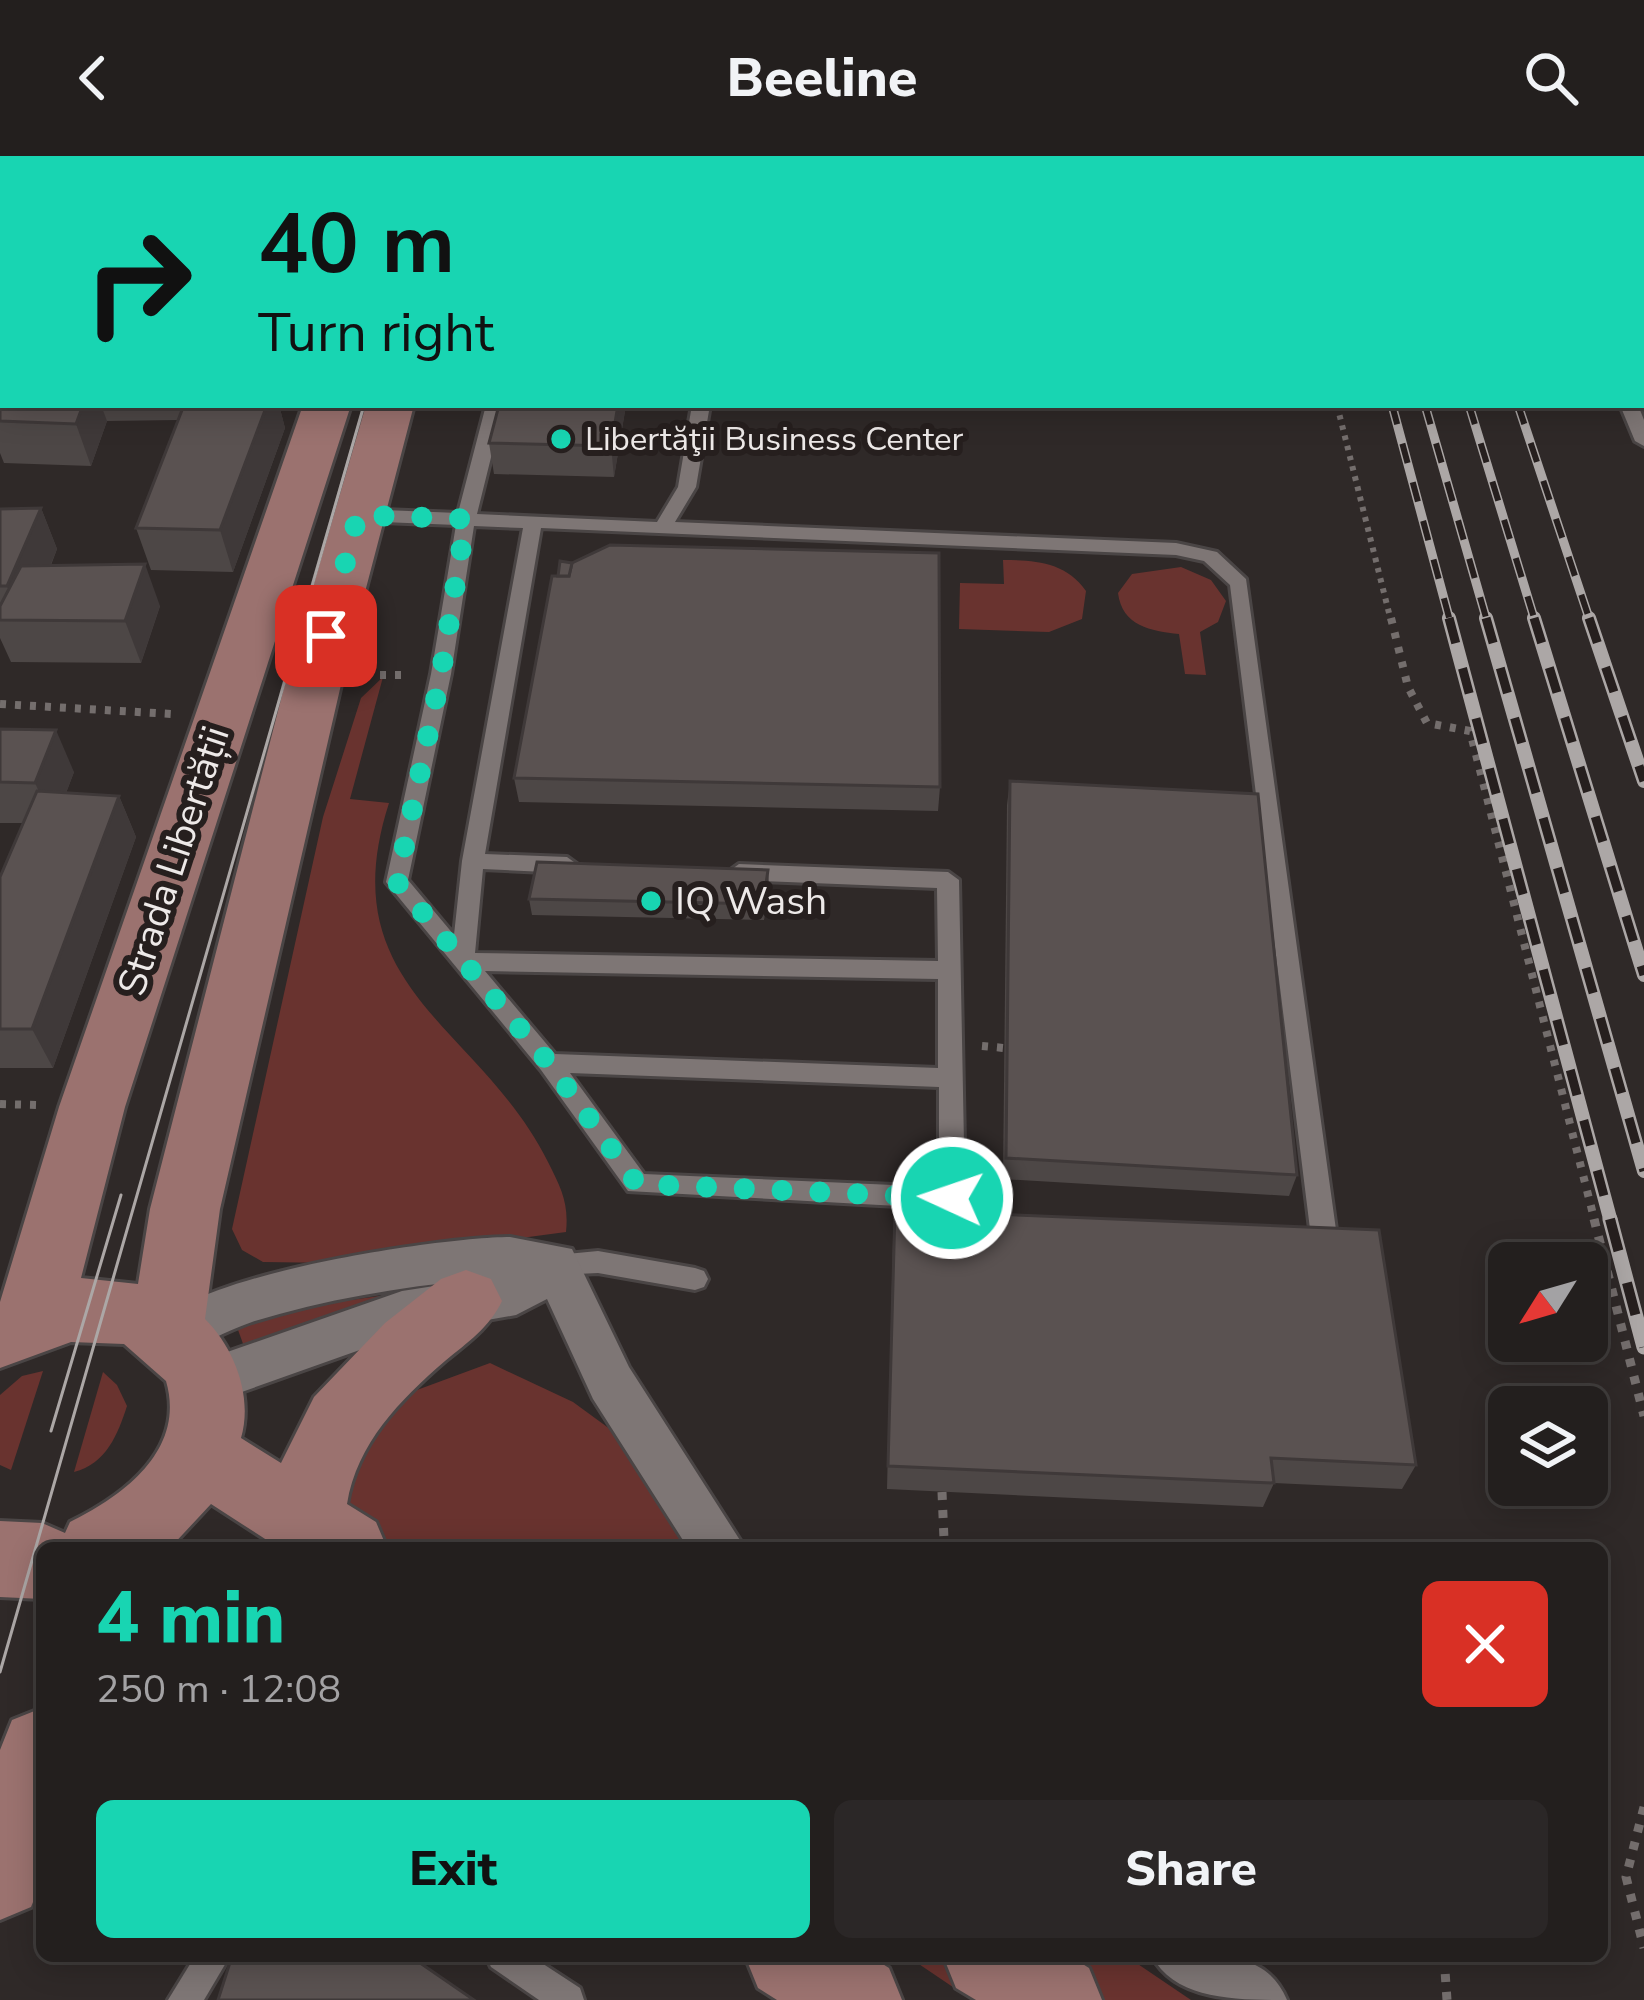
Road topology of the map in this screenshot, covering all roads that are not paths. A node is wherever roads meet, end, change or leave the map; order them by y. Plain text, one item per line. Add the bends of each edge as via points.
1 (326, 408) edge
2 (390, 408) edge
3 (494, 408) edge
4 (700, 408) edge
5 (1630, 408) edge
6 (1644, 441) edge
7 (358, 515) junction
8 (466, 519) junction
9 (533, 522) junction
10 (662, 527) junction
11 (473, 861) junction
12 (592, 866) edge
13 (711, 871) edge
14 (464, 962) junction
15 (947, 970) junction
16 (549, 1063) junction
17 (949, 1078) junction
18 (1324, 1237) edge
19 (555, 1264) junction
20 (694, 1279) dead end
21 (466, 1301) junction
22 (11, 1329) edge
23 (186, 1374) junction
24 (327, 1535) edge
25 (114, 1542) edge
26 (714, 1542) edge
27 (36, 1555) edge
28 (0, 1559) edge
29 (36, 1768) edge
30 (0, 1876) edge
31 (210, 1962) edge
32 (511, 1962) edge
33 (799, 1962) edge
34 (998, 1962) edge
35 (1192, 1962) edge
36 (184, 2000) edge
37 (568, 2000) edge
38 (857, 2000) edge
39 (1058, 2000) edge
40 (1256, 2000) edge

1 - 22 main road, Strada Libertății
2 - 7 main road
3 - 8 lane
4 - 10 lane via 687,487
5 - 6 lane
7 - 8 lane
7 - 23 main road via 185,1209
8 - 9 lane
8 - 14 lane via 397,882
9 - 10 lane
9 - 11 lane
10 - 18 lane via 1176,548 1210,556 1232,574
11 - 12 lane
11 - 14 lane
13 - 15 lane via 948,880
14 - 15 lane
14 - 16 lane
15 - 17 lane
16 - 17 lane
16 - 17 lane via 637,1184 952,1198
19 - 20 lane via 598,1262
19 - 21 street via 516,1294
19 - 23 street via 512,1254 454,1258 252,1296
19 - 26 street via 611,1383
21 - 23 street
21 - 24 main road via 347,1406 309,1489
22 - 23 main road via 107,1308
23 - 24 main road
23 - 25 main road via 160,1508
27 - 28 main road
29 - 30 main road
31 - 36 lane
32 - 37 lane
33 - 38 main road
34 - 39 main road
35 - 40 street

